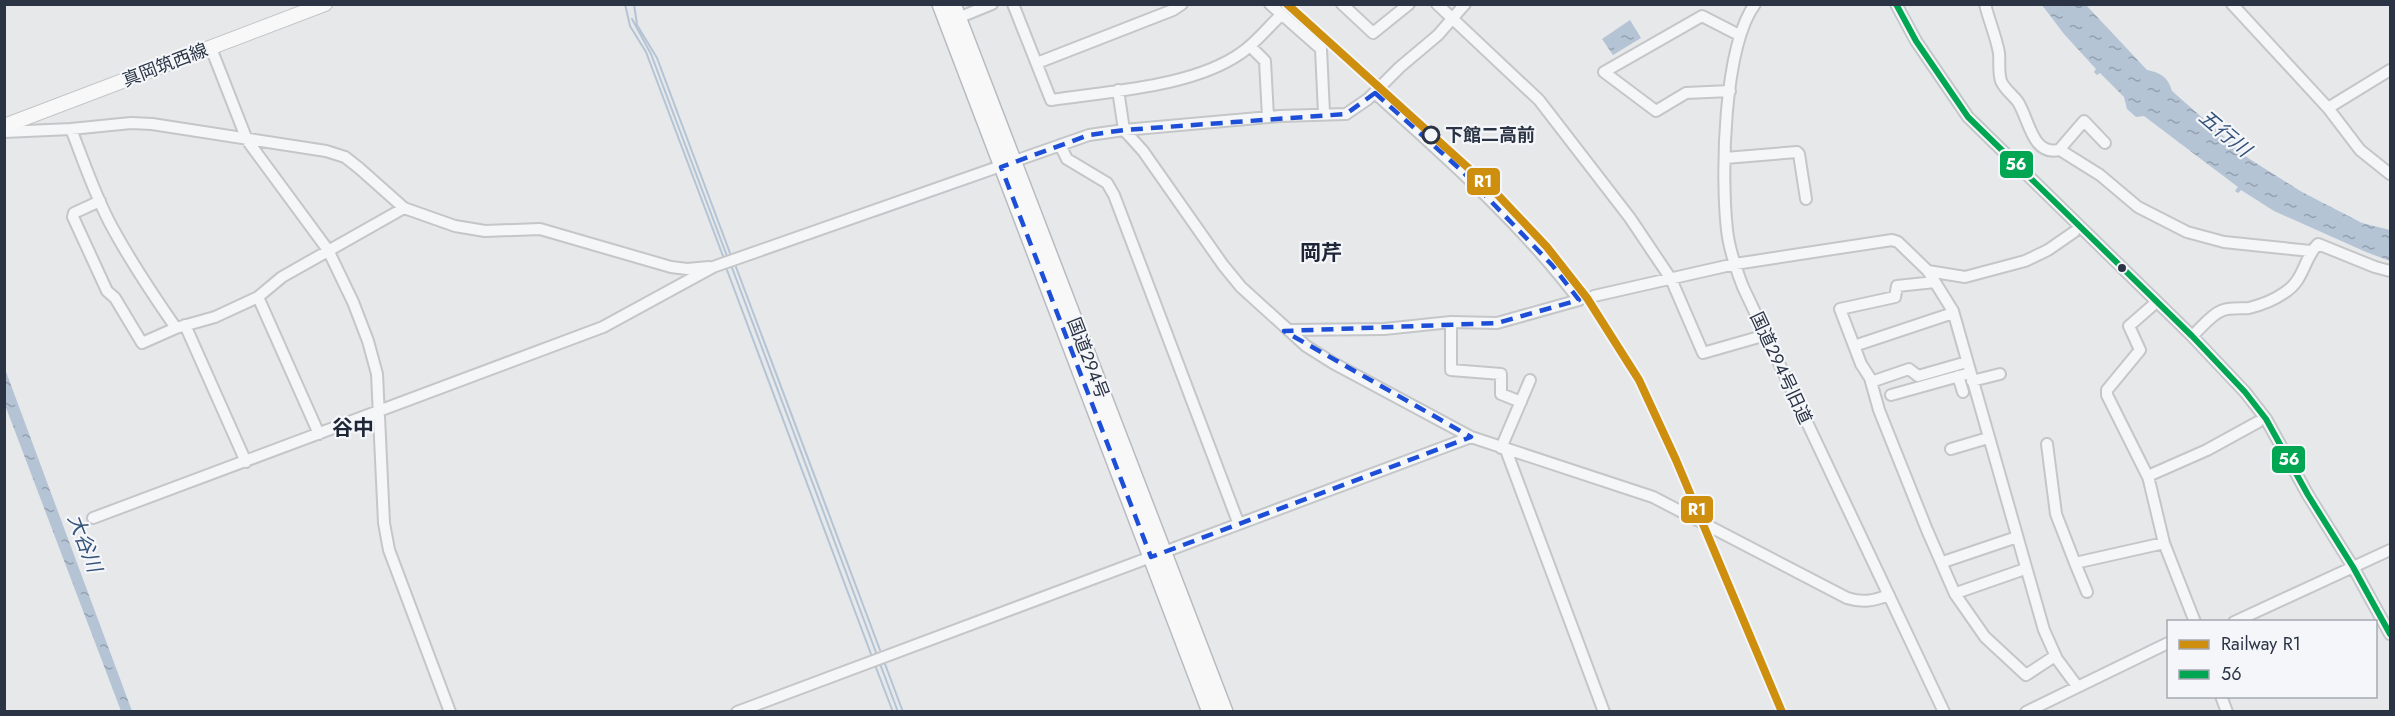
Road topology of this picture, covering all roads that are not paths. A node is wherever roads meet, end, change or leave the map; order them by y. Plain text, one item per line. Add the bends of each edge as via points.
1 (325, 4) edge
2 (940, 4) edge
3 (992, 4) edge
4 (1013, 4) edge
5 (1182, 4) edge
6 (1270, 4) edge
7 (1342, 4) edge
8 (1409, 4) edge
9 (1437, 4) edge
10 (1465, 4) edge
11 (1755, 4) edge
12 (1896, 4) edge
13 (1985, 4) edge
14 (2232, 4) edge
15 (956, 11) edge
16 (1281, 15) junction
17 (1452, 21) junction
18 (1739, 35) junction
19 (1250, 46) junction
20 (211, 48) junction
21 (1037, 63) junction
22 (2391, 70) edge
23 (1118, 90) junction
24 (1730, 91) junction
25 (1375, 93) junction
26 (2328, 108) junction
27 (1324, 113) junction
28 (1268, 117) junction
29 (4, 126) edge
30 (71, 129) junction
31 (1124, 129) junction
32 (4, 132) edge
33 (247, 140) junction
34 (2105, 143) dead end
35 (1060, 145) junction
36 (2060, 150) junction
37 (1725, 158) junction
38 (1008, 164) junction
39 (2391, 174) edge
40 (1806, 199) dead end
41 (100, 201) junction
42 (404, 208) junction
43 (2074, 232) dead end
44 (328, 250) junction
45 (2311, 251) junction
46 (1734, 264) junction
47 (713, 267) junction
48 (2391, 270) edge
49 (1928, 271) junction
50 (1671, 279) junction
51 (1935, 282) junction
52 (1594, 296) dead end
53 (258, 297) junction
54 (2152, 306) dead end
55 (1953, 313) junction
56 (1451, 322) junction
57 (181, 327) junction
58 (1288, 330) junction
59 (1766, 335) junction
60 (2192, 336) junction
61 (1854, 346) junction
62 (1970, 372) junction
63 (2000, 374) dead end
64 (1958, 376) junction
65 (1530, 380) dead end
66 (1871, 382) junction
67 (1963, 392) dead end
68 (1891, 395) dead end
69 (1521, 402) junction
70 (380, 412) junction
71 (2258, 422) dead end
72 (319, 434) junction
73 (1471, 437) junction
74 (1988, 438) junction
75 (2047, 444) dead end
76 (1504, 449) junction
77 (1951, 449) dead end
78 (246, 462) junction
79 (2149, 479) junction
80 (93, 518) dead end
81 (1238, 522) junction
82 (2017, 537) junction
83 (2164, 543) junction
84 (2391, 550) edge
85 (1157, 555) junction
86 (1946, 561) dead end
87 (2075, 562) junction
88 (2352, 567) junction
89 (2025, 569) junction
90 (1959, 592) dead end
91 (2087, 592) dead end
92 (1889, 595) junction
93 (2195, 620) edge
94 (2236, 620) edge
95 (2391, 634) edge
96 (2167, 644) edge
97 (2055, 656) junction
98 (2078, 686) junction
99 (450, 711) edge
100 (737, 711) edge
101 (1210, 711) edge
102 (1225, 711) edge
103 (1604, 711) edge
104 (1944, 711) edge
105 (2026, 711) edge

1 - 20 main road, 真岡筑西線
2 - 38 highway, 国道294号
3 - 15 street
4 - 21 street
5 - 21 street
6 - 16 street
7 - 8 street via 1373,33
9 - 17 street
10 - 17 street
11 - 18 street, 国道294号旧道
12 - 60 street via 1916,41 1968,117
13 - 36 street via 2007,92 2017,101 2037,142 2053,152
14 - 26 street
15 - 38 highway, 国道294号
16 - 19 street
16 - 27 street via 1321,49
17 - 25 street
17 - 50 street via 1539,100 1630,218
18 - 24 street, 国道294号旧道
18 - 24 street via 1702,16 1604,72 1656,111 1686,93
19 - 23 street via 1195,76
19 - 28 street via 1265,61
20 - 29 main road, 真岡筑西線
20 - 33 street
21 - 23 street via 1051,100
22 - 26 street
23 - 31 street
24 - 37 street, 国道294号旧道
25 - 27 street via 1346,114
25 - 56 street via 1461,170 1552,265 1579,300 1497,323
26 - 39 street via 2360,150
27 - 28 street
28 - 31 street
30 - 32 street
30 - 33 street via 152,124
30 - 41 street
31 - 35 street
31 - 58 street via 1241,287
33 - 42 street via 345,157
33 - 44 street
34 - 36 street via 2084,122
35 - 38 street
35 - 81 street via 1067,159 1107,183 1114,195
36 - 45 street via 2100,175 2138,207 2187,232 2224,242
37 - 40 street via 1797,152
37 - 46 street, 国道294号旧道 via 1727,232
38 - 47 street
38 - 85 highway, 国道294号
41 - 57 street via 137,272
41 - 57 street via 73,216 107,291 142,343
42 - 44 street
42 - 47 street via 455,226 485,231 540,229 671,267
43 - 49 street via 2025,261 1965,277
44 - 53 street via 282,277
44 - 70 street via 374,357
45 - 48 street via 2318,244
45 - 60 street via 2297,283 2286,292 2249,308 2221,310
46 - 49 street via 1892,240
46 - 50 street
46 - 59 street, 国道294号旧道
47 - 70 street via 603,327
49 - 51 street
50 - 52 street
50 - 59 street via 1703,353
51 - 55 street
51 - 61 street via 1897,286 1895,297 1840,309
53 - 57 street
53 - 72 street
54 - 79 street via 2129,326 2140,350 2107,390
55 - 61 street
55 - 62 street
56 - 58 street via 1384,329
56 - 69 street via 1451,370 1502,374 1501,394
57 - 78 street
58 - 73 street via 1333,363
59 - 92 street, 国道294号旧道
60 - 88 street via 2266,419
61 - 66 street
62 - 63 street
62 - 64 street
62 - 66 street via 1917,376 1909,369
62 - 74 street
64 - 67 street
64 - 68 street
65 - 69 street
66 - 97 street via 1922,520 1955,594 1985,637 2026,675
69 - 76 street
70 - 72 street
70 - 99 street via 388,550
71 - 79 street via 2148,476
72 - 78 street
73 - 76 street
73 - 81 street
74 - 77 street
74 - 82 street
75 - 87 street via 2056,514
76 - 92 street via 1653,497 1847,598 1872,602
76 - 103 street
78 - 80 street
79 - 83 street
81 - 85 street
82 - 86 street
82 - 89 street
83 - 87 street
83 - 93 street
84 - 88 street
85 - 100 street
85 - 101 highway, 国道294号
85 - 102 highway, 国道294号
87 - 91 street
88 - 94 street
88 - 95 street
89 - 90 street
89 - 97 street
92 - 104 street, 国道294号旧道
96 - 98 street
97 - 98 street
98 - 105 street

